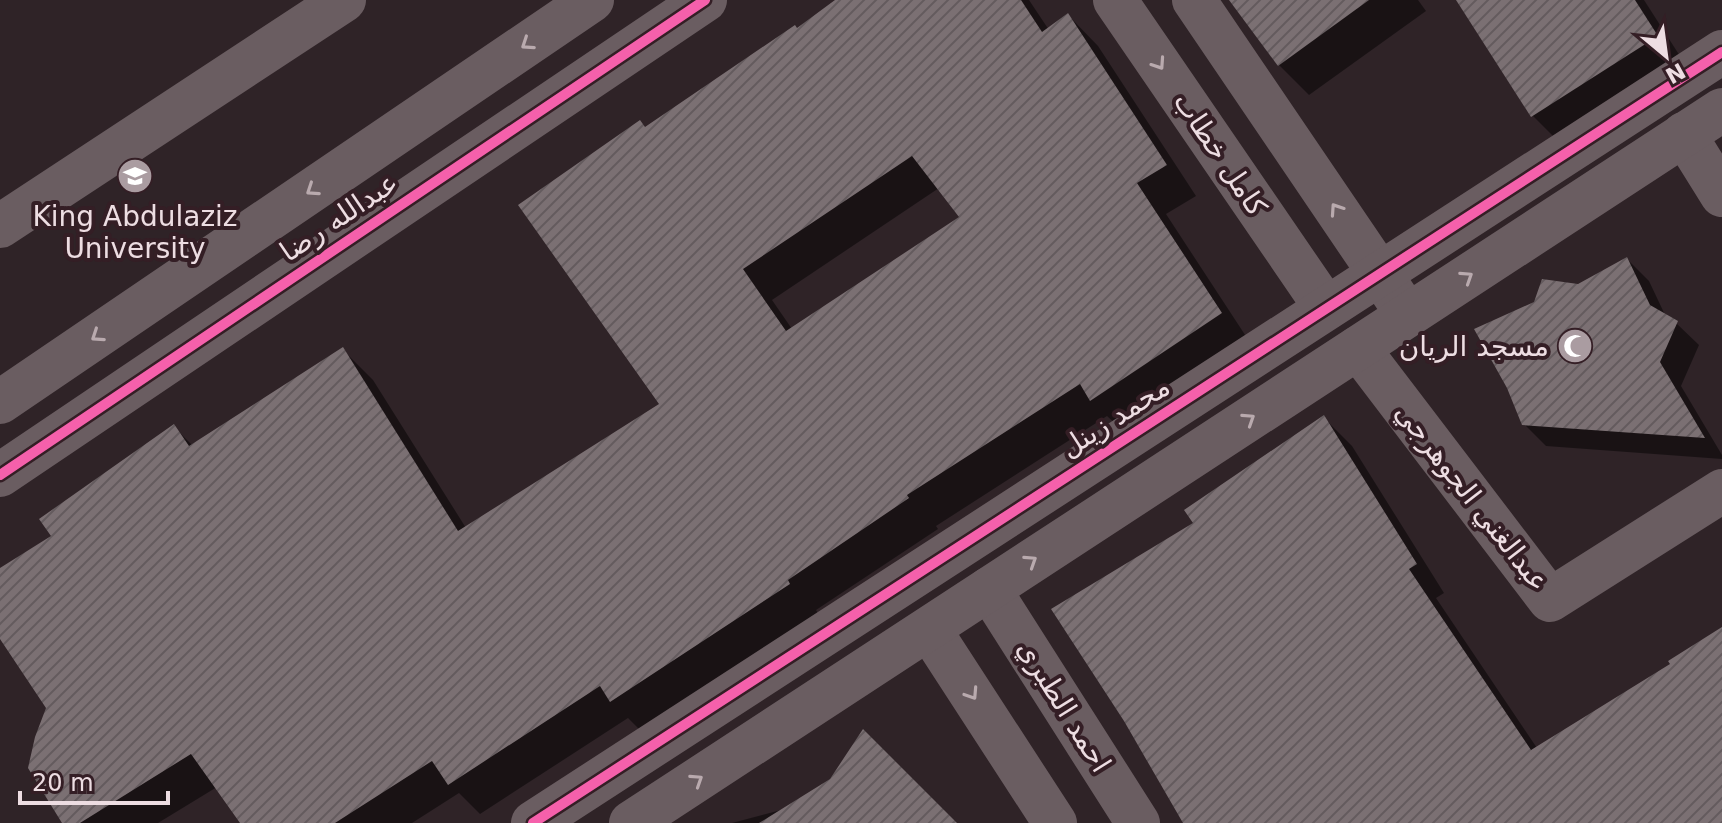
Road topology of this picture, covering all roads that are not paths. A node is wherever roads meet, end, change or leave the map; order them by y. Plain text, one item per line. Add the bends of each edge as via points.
1 (344, 0) edge
2 (592, 0) edge
3 (705, 0) edge
4 (1115, 0) edge
5 (1194, 0) edge
6 (1722, 52) edge
7 (1722, 110) edge
8 (1684, 134) junction
9 (1722, 195) edge
10 (0, 226) edge
11 (1380, 274) junction
12 (1326, 308) junction
13 (1409, 315) junction
14 (1358, 348) junction
15 (0, 402) edge
16 (0, 475) edge
17 (1722, 491) edge
18 (989, 589) junction
19 (929, 629) junction
20 (533, 823) edge
21 (631, 823) edge
22 (1055, 823) edge
23 (1138, 823) edge

1 - 10 street
2 -> 15 street, عبدالله رضا
3 - 16 street, عبدالله رضا
4 -> 12 street, كامل خطاب
11 -> 5 street
6 - 11 street, محمد زينل
7 - 8 street
8 - 9 street
13 -> 8 street
11 - 12 street, محمد زينل
11 - 13 street
12 - 20 street, محمد زينل
13 - 14 street
14 - 17 street, عبدالغني الجوهرجي via 1550,600
18 -> 14 street
18 - 19 street
18 - 23 street, احمد الطبري
21 -> 19 street
19 -> 22 street

